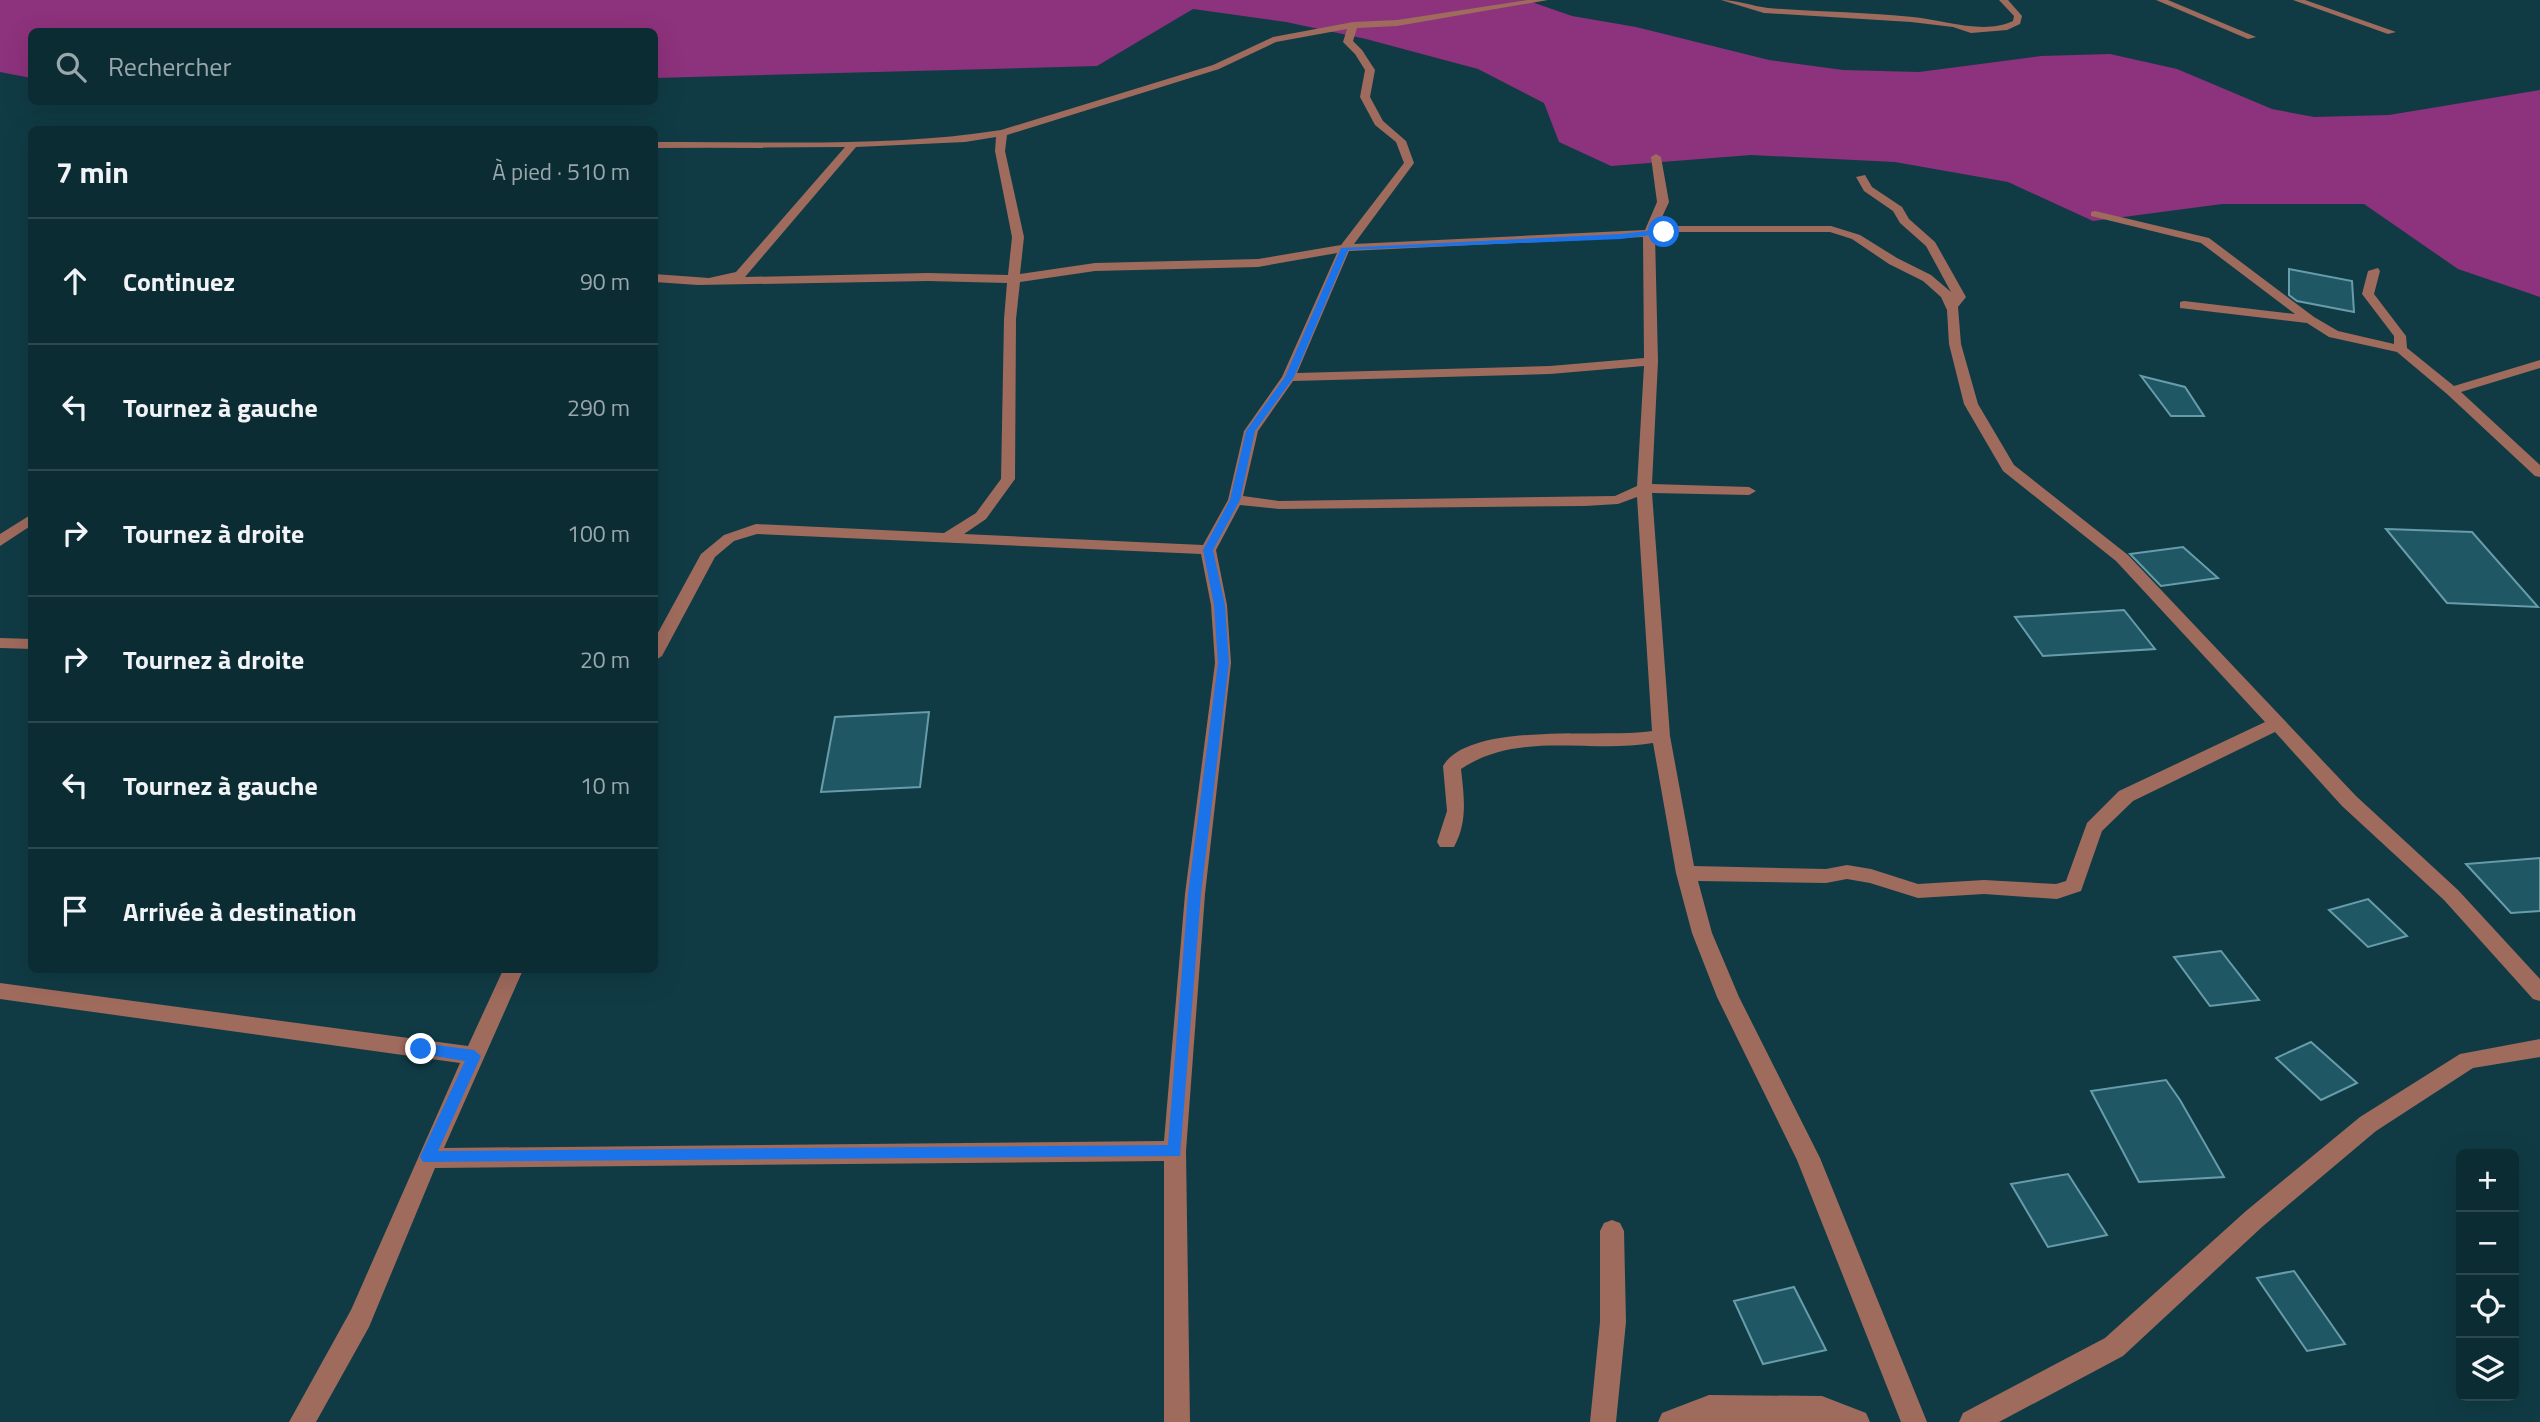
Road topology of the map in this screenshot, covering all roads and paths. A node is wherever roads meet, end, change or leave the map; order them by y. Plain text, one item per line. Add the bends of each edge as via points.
1 (1544, 0) edge
2 (1725, 0) edge
3 (2003, 0) edge
4 (2160, 0) edge
5 (2297, 0) edge
6 (1353, 26) junction
7 (2391, 32) dead end
8 (2251, 37) dead end
9 (1002, 133) junction
10 (853, 144) junction
11 (658, 145) edge
12 (1656, 158) dead end
13 (1861, 177) dead end
14 (2095, 214) dead end
15 (1649, 234) junction
16 (1345, 248) junction
17 (2374, 271) dead end
18 (658, 278) edge
19 (1012, 279) junction
20 (727, 281) junction
21 (2184, 305) dead end
22 (1953, 310) junction
23 (2310, 320) junction
24 (2401, 349) junction
25 (1651, 361) junction
26 (2540, 364) edge
27 (1289, 377) junction
28 (2452, 391) junction
29 (2540, 473) edge
30 (1644, 488) junction
31 (1749, 491) dead end
32 (1235, 500) junction
33 (28, 521) edge
34 (947, 538) junction
35 (0, 541) edge
36 (1208, 550) junction
37 (0, 643) edge
38 (28, 644) edge
39 (658, 649) edge
40 (2277, 724) junction
41 (1661, 736) junction
42 (1447, 842) dead end
43 (1686, 873) junction
44 (512, 973) edge
45 (0, 991) edge
46 (2540, 993) edge
47 (2540, 1048) edge
48 (474, 1056) junction
49 (1175, 1152) junction
50 (428, 1157) junction
51 (1612, 1231) dead end
52 (302, 1422) edge
53 (1177, 1422) edge
54 (1603, 1422) edge
55 (1671, 1422) edge
56 (1857, 1422) edge
57 (1914, 1422) edge
58 (1972, 1422) edge

1 - 6 street
2 - 3 street via 1764,10 1911,19 1970,30 2017,22 2018,16
4 - 8 street
5 - 7 street
6 - 9 street via 1273,40 1216,67
6 - 16 street via 1348,42 1370,70 1365,97 1379,123 1401,141 1409,163
9 - 10 street
9 - 19 street via 1000,151 1018,237
10 - 11 street
10 - 20 street via 740,275
12 - 15 street via 1663,202
13 - 22 street via 1868,189 1898,209 1903,221 1931,244 1960,297
14 - 23 street via 2204,240
15 - 16 street
15 - 22 street via 1678,229 1831,229 1856,237 1927,278 1947,295
15 - 25 street
16 - 19 street via 1258,262 1095,267
16 - 27 street
17 - 24 street via 2368,293 2400,336
18 - 20 street
19 - 20 street
19 - 34 street via 1007,479 981,516
21 - 23 street
22 - 40 street via 1955,344 1971,404 2008,468 2122,558
23 - 24 street via 2334,334
24 - 28 street
25 - 27 street via 1550,370
25 - 30 street
26 - 28 street
27 - 32 street via 1251,431
28 - 29 street
30 - 31 street
30 - 32 street via 1618,500 1585,502 1279,505
30 - 41 street
32 - 36 street
33 - 35 street
34 - 36 street
34 - 39 street via 756,529 729,538 709,554
36 - 49 street via 1219,605 1223,663 1195,894
37 - 38 street
40 - 43 street via 2126,796 2094,828 2074,886 2057,892 1984,887 1918,891 1847,872 1826,876
40 - 46 street via 2349,801 2451,895
41 - 42 street via 1520,741 1463,755 1451,766 1455,811
41 - 43 street
43 - 57 street via 1702,933 1728,997 1808,1158
44 - 48 street
45 - 48 street
47 - 58 street via 2468,1060 2368,1125 2254,1219 2114,1347
48 - 50 street
49 - 50 street
49 - 53 street
50 - 52 street via 360,1318
51 - 54 street via 1613,1322
55 - 56 street via 1709,1408 1822,1409

